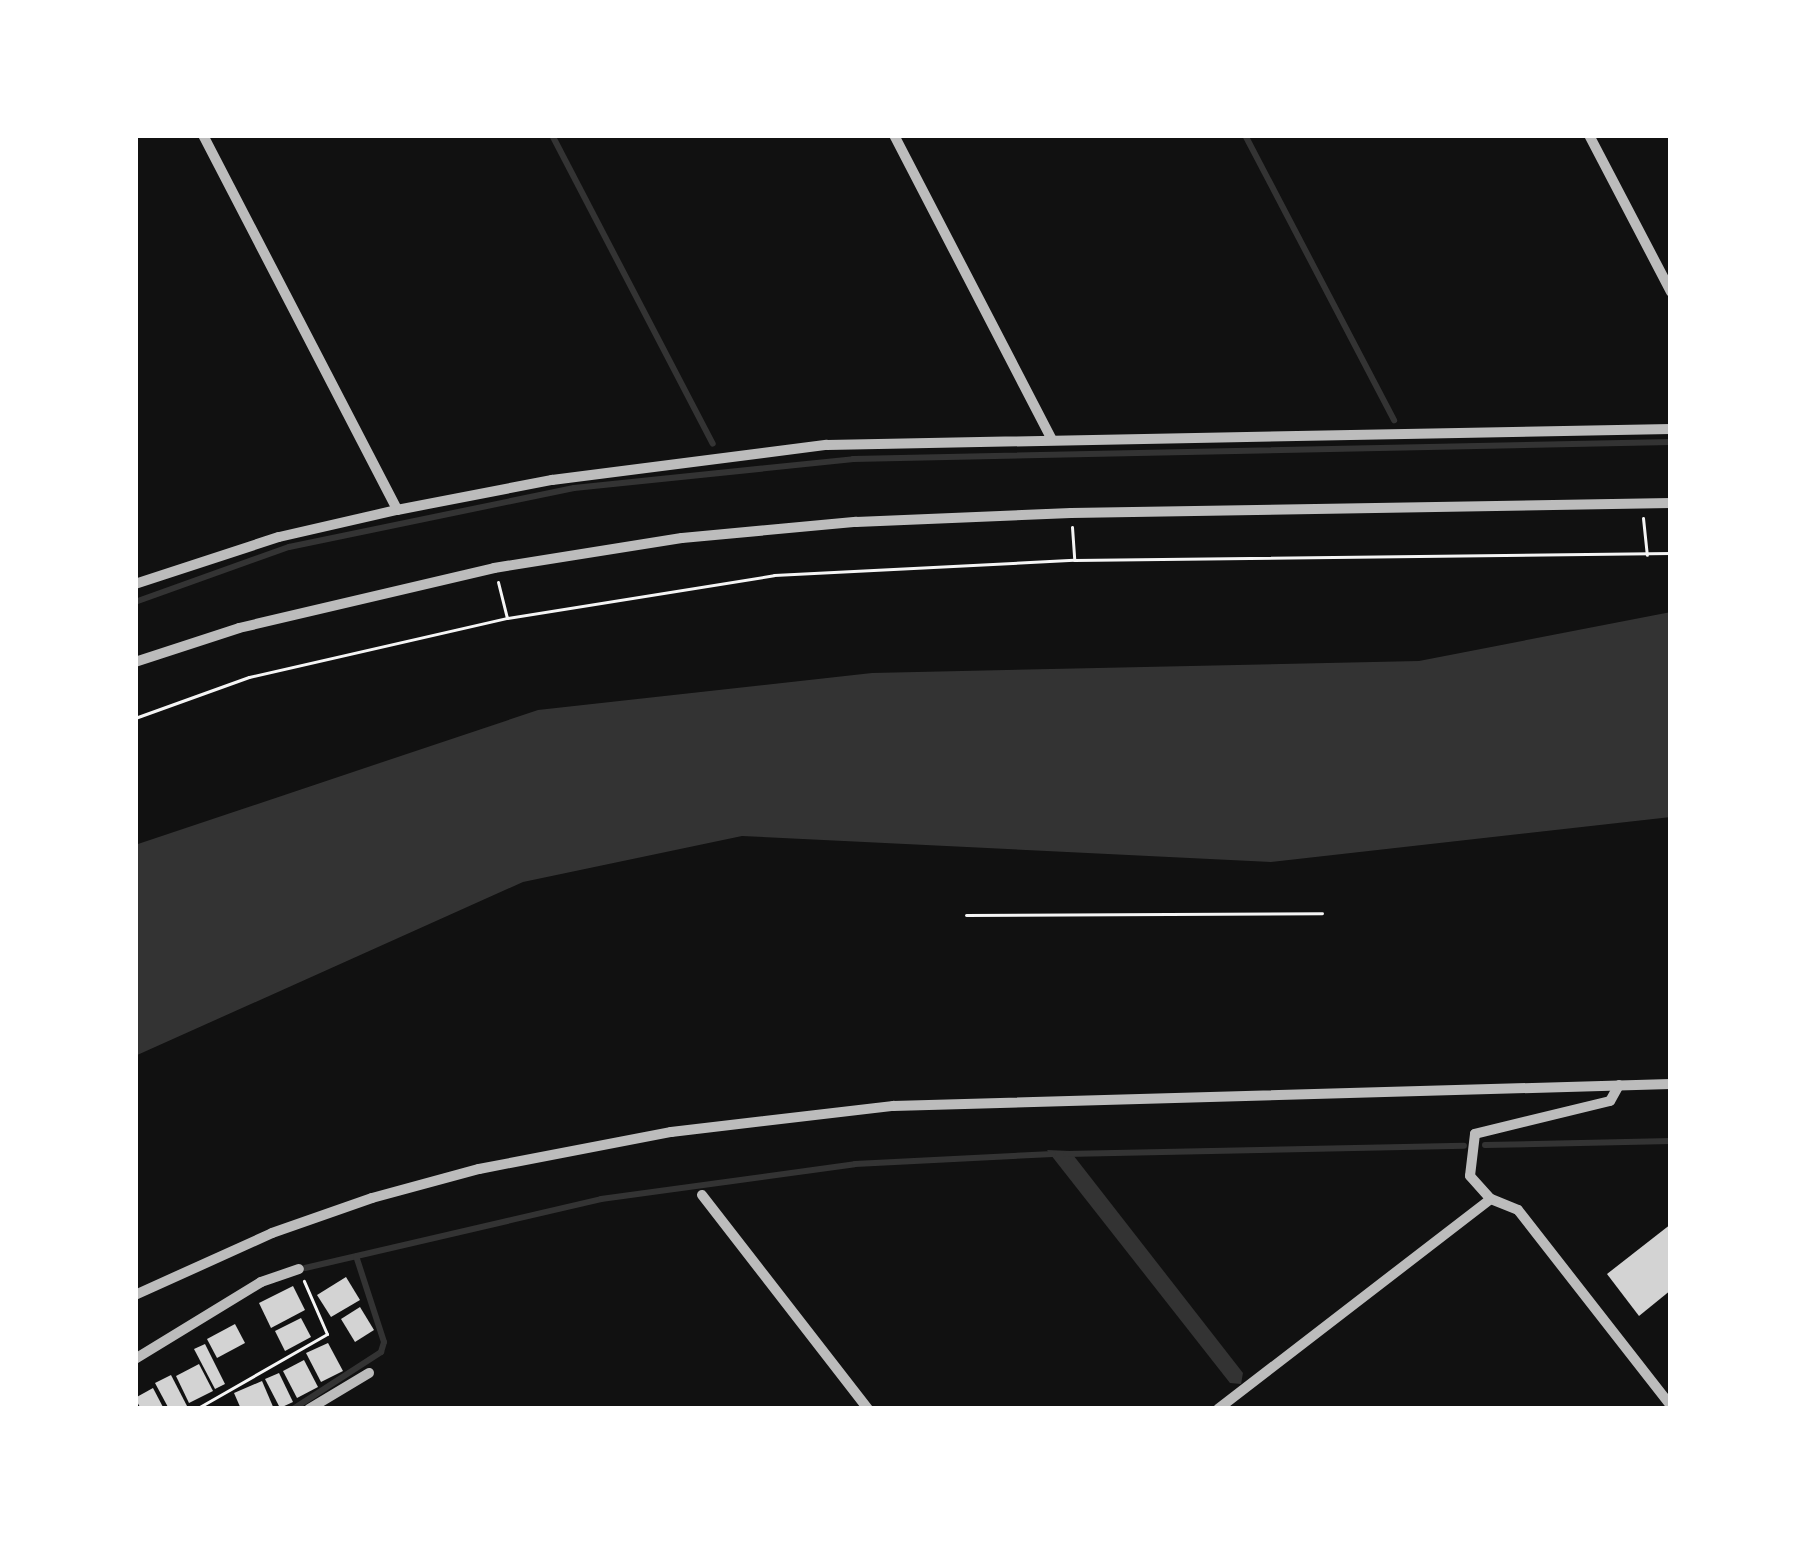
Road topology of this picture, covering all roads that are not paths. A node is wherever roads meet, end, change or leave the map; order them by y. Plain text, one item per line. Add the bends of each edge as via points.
1 (203, 135) edge
2 (895, 135) edge
3 (1589, 135) edge
4 (1671, 292) edge
5 (1671, 430) edge
6 (1051, 438) junction
7 (1671, 503) edge
8 (397, 510) junction
9 (135, 584) edge
10 (135, 662) edge
11 (1671, 1084) edge
12 (1619, 1085) junction
13 (702, 1195) dead end
14 (1491, 1198) junction
15 (299, 1269) road end
16 (135, 1295) edge
17 (135, 1359) edge
18 (369, 1372) dead end
19 (1671, 1406) edge
20 (309, 1409) edge
21 (868, 1409) edge
22 (1218, 1409) edge

1 - 8 street
2 - 6 street
3 - 4 street
5 - 6 street
6 - 8 street via 827,445 552,480
7 - 10 street via 1071,513 703,536 494,568 239,628
8 - 9 street via 279,537
11 - 12 street
12 - 14 street via 1610,1101 1475,1134 1470,1176
12 - 16 street via 893,1106 671,1132 372,1198
13 - 21 street
14 - 19 street via 1518,1210
14 - 22 street
15 - 17 street via 261,1282
18 - 20 street

